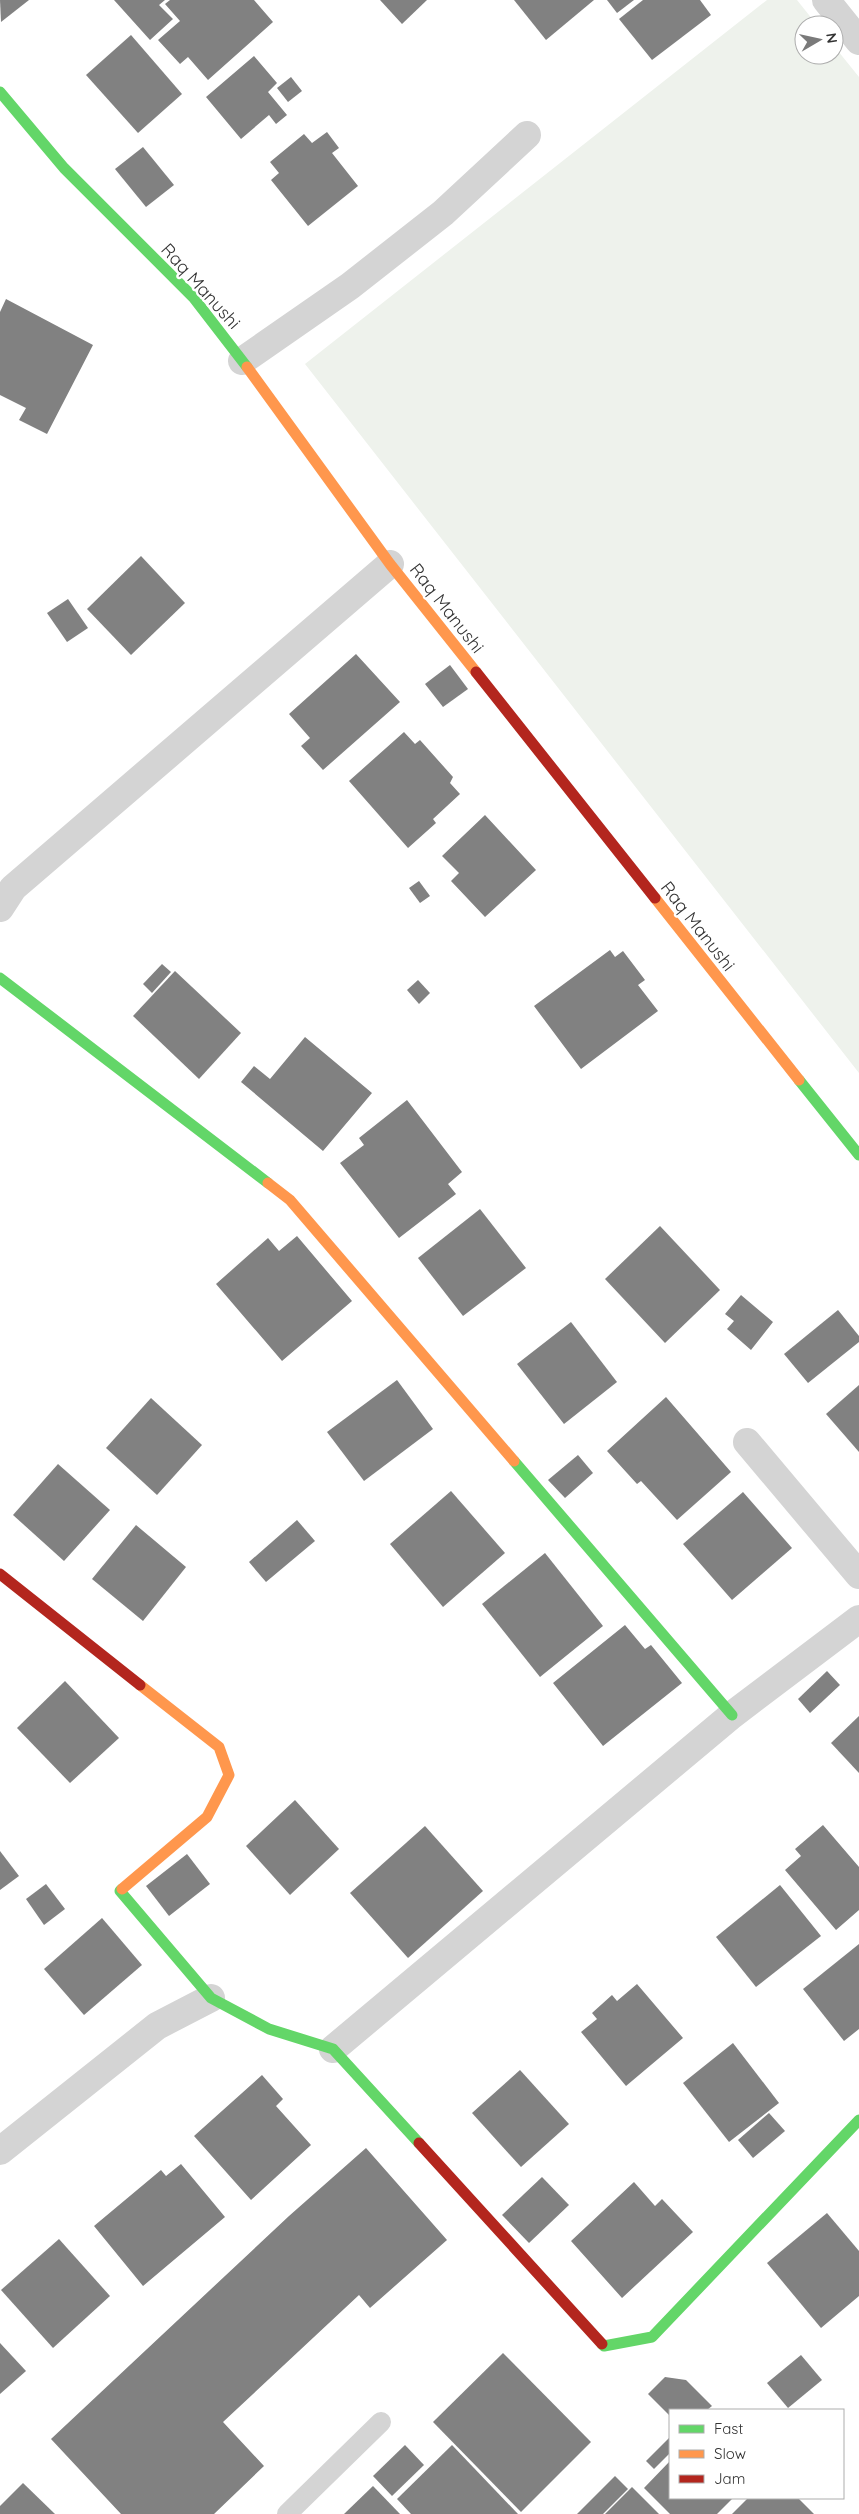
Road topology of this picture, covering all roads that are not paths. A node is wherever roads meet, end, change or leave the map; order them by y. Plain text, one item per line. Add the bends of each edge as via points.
1 (826, 0) edge
2 (859, 41) edge
3 (0, 92) edge
4 (527, 136) dead end
5 (242, 361) junction
6 (390, 564) junction
7 (0, 908) edge
8 (0, 978) edge
9 (859, 1155) edge
10 (747, 1442) dead end
11 (0, 1574) edge
12 (859, 1575) edge
13 (859, 1619) edge
14 (732, 1715) junction
15 (211, 1998) junction
16 (333, 2049) junction
17 (859, 2120) edge
18 (0, 2151) edge
19 (381, 2422) dead end
20 (287, 2514) edge

1 - 2 street
3 - 5 street, Raq Manushi via 64,168 193,297
4 - 5 street via 443,213 350,286
5 - 6 street, Raq Manushi
6 - 7 street via 13,888
6 - 9 street, Raq Manushi
8 - 14 street via 290,1200
10 - 12 street
11 - 15 street via 219,1747 229,1776 207,1817 120,1891
13 - 14 street
14 - 16 street
15 - 16 street via 269,2029
15 - 18 street via 157,2026
16 - 17 street via 604,2346 652,2337
19 - 20 lane

